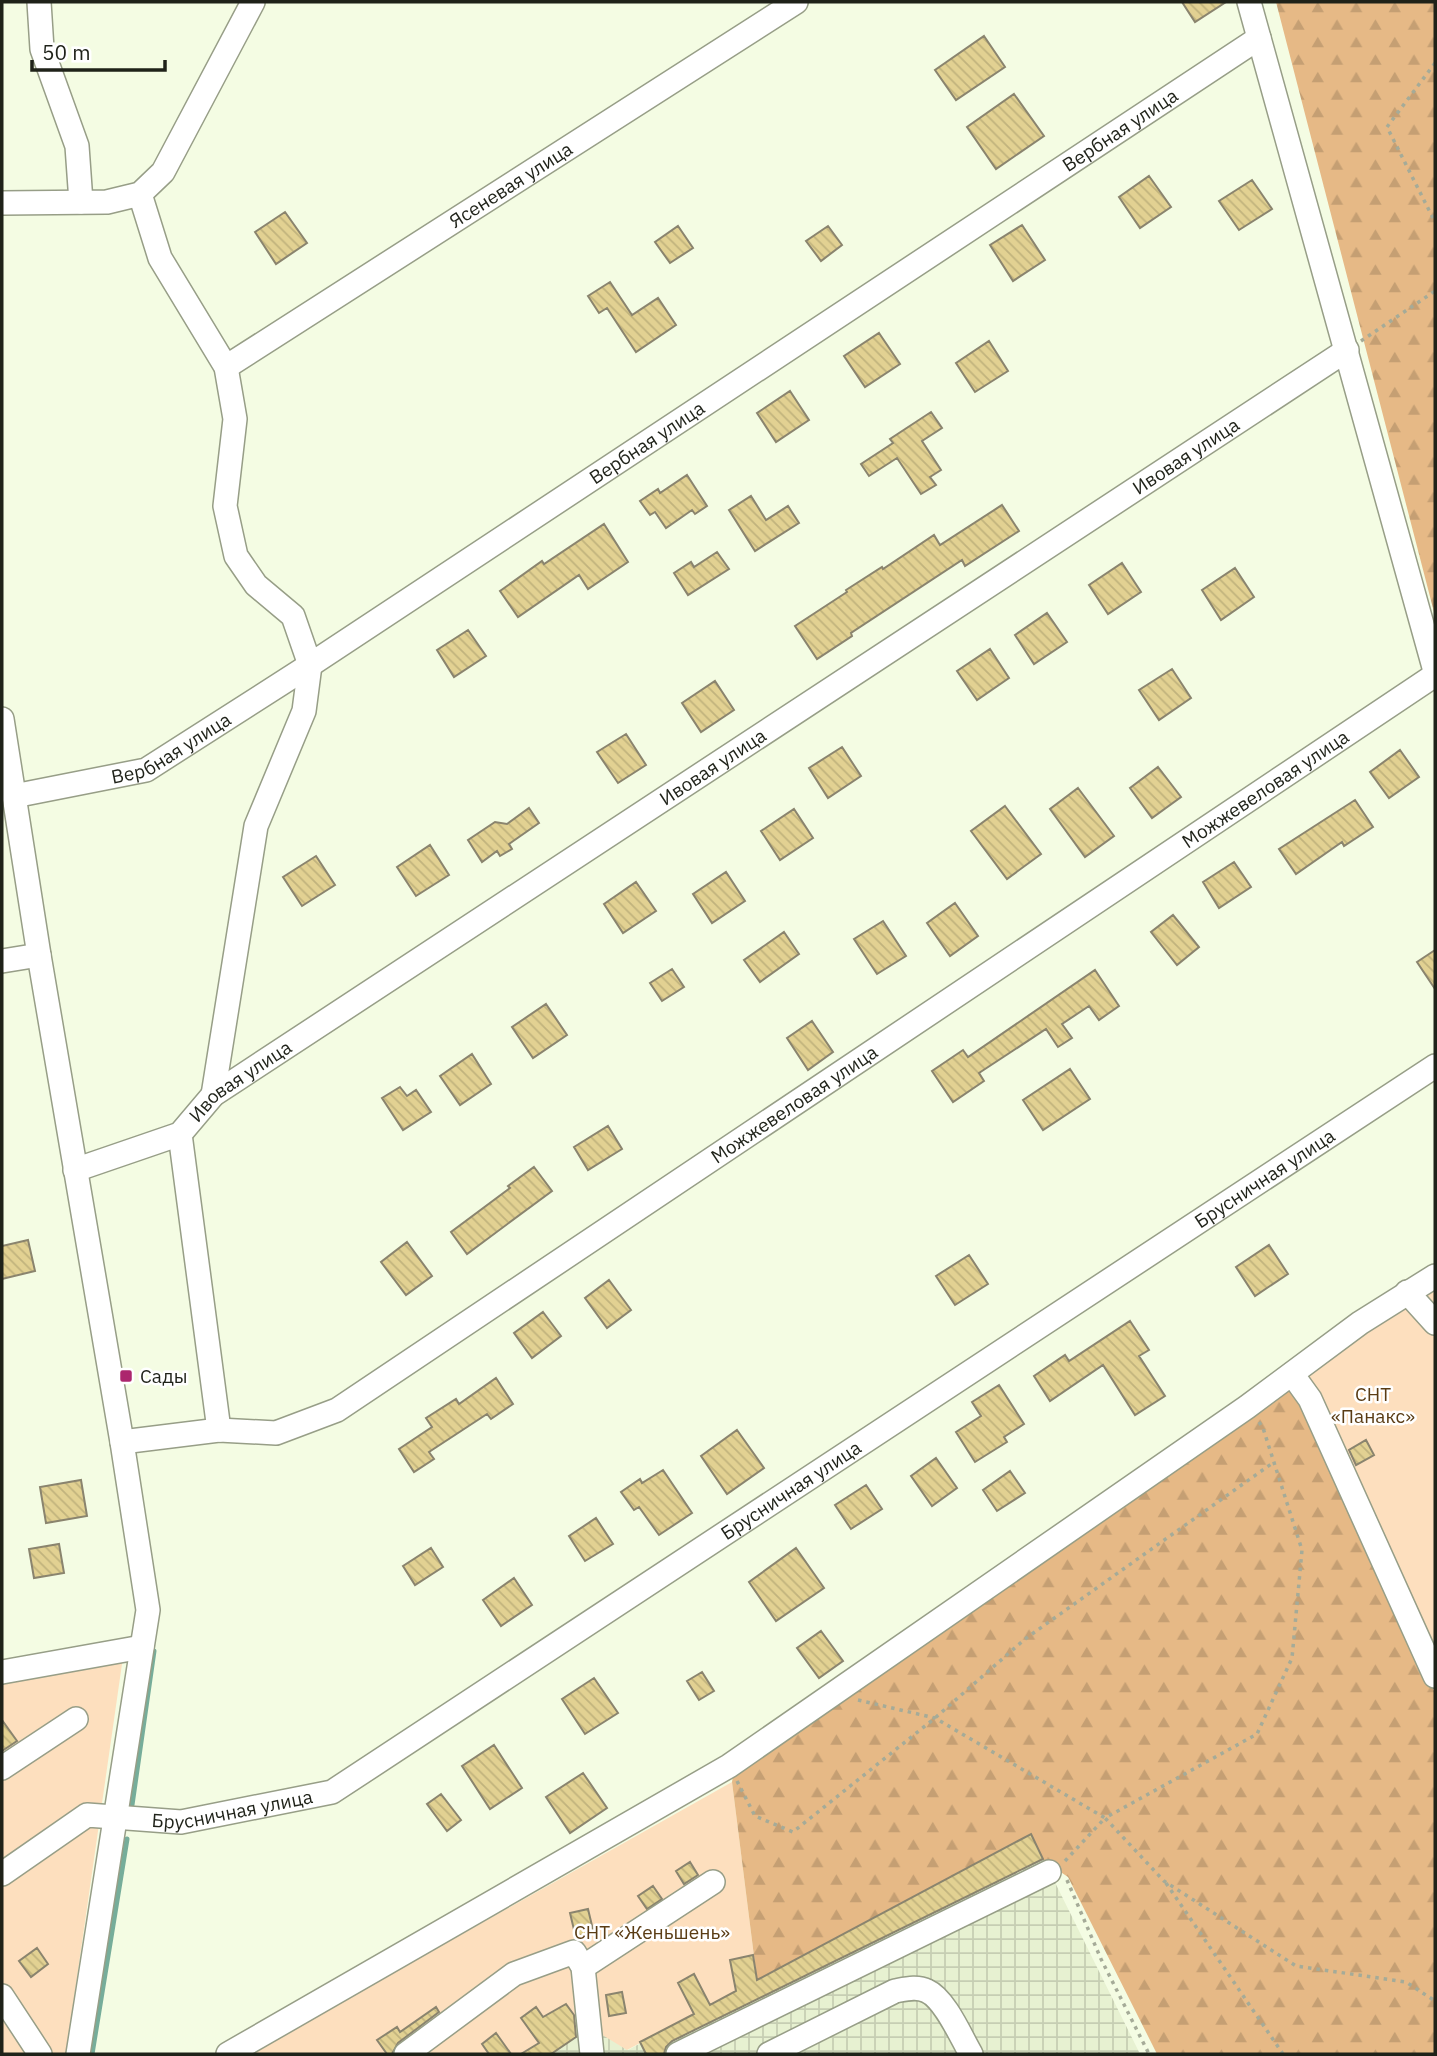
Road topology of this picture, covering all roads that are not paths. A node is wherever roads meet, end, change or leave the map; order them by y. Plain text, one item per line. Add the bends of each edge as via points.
1 (39, 2) edge
2 (253, 2) edge
3 (796, 2) edge
4 (1249, 2) edge
5 (1259, 38) junction
6 (140, 194) junction
7 (80, 202) junction
8 (2, 203) edge
9 (1347, 350) junction
10 (226, 367) junction
11 (310, 665) junction
12 (1435, 673) edge
13 (2, 719) edge
14 (14, 796) junction
15 (39, 955) junction
16 (2, 961) edge
17 (1435, 1066) edge
18 (213, 1095) junction
19 (180, 1134) junction
20 (75, 1170) junction
21 (1435, 1276) edge
22 (1407, 1292) junction
23 (1435, 1323) edge
24 (1292, 1374) junction
25 (219, 1430) junction
26 (122, 1442) junction
27 (142, 1647) junction
28 (2, 1672) edge
29 (1435, 1675) edge
30 (76, 1719) dead end
31 (2, 1768) edge
32 (114, 1818) junction
33 (1055, 1869) road end
34 (2, 1874) edge
35 (713, 1882) dead end
36 (583, 1967) junction
37 (2, 1996) edge
38 (40, 2054) edge
39 (78, 2054) edge
40 (228, 2054) edge
41 (406, 2054) edge
42 (592, 2054) edge
43 (678, 2054) edge
44 (769, 2054) edge
45 (971, 2054) edge

1 - 7 street via 42,49 77,146
2 - 6 street via 163,173
3 - 10 street, Ясеневая улица
4 - 5 street
5 - 9 street
5 - 11 street, Вербная улица
6 - 7 street via 107,202
6 - 10 street via 160,258
7 - 8 street
9 - 12 street
9 - 18 street, Ивовая улица
10 - 11 street via 235,418 225,506 236,556 256,585 293,616
11 - 14 street, Вербная улица via 146,770
11 - 18 street via 304,711 256,826
12 - 25 street, Можжевеловая улица via 337,1410 276,1433
13 - 14 street
14 - 15 street
15 - 16 street
15 - 20 street
17 - 32 street, Брусничная улица via 332,1792 181,1822
18 - 19 street, Ивовая улица
19 - 20 street, Ивовая улица
19 - 25 street
20 - 26 street
21 - 22 street
22 - 23 street
22 - 24 street
24 - 29 street via 1310,1399
24 - 40 street via 729,1766
25 - 26 street, Можжевеловая улица
26 - 27 street via 148,1610
27 - 28 street
27 - 32 street
30 - 31 street
32 - 34 street, Брусничная улица via 87,1815
32 - 39 street
33 - 43 street
35 - 36 street
36 - 41 street via 574,1952 514,1974
36 - 42 street
37 - 38 street
44 - 45 street via 913,1987 940,2001

